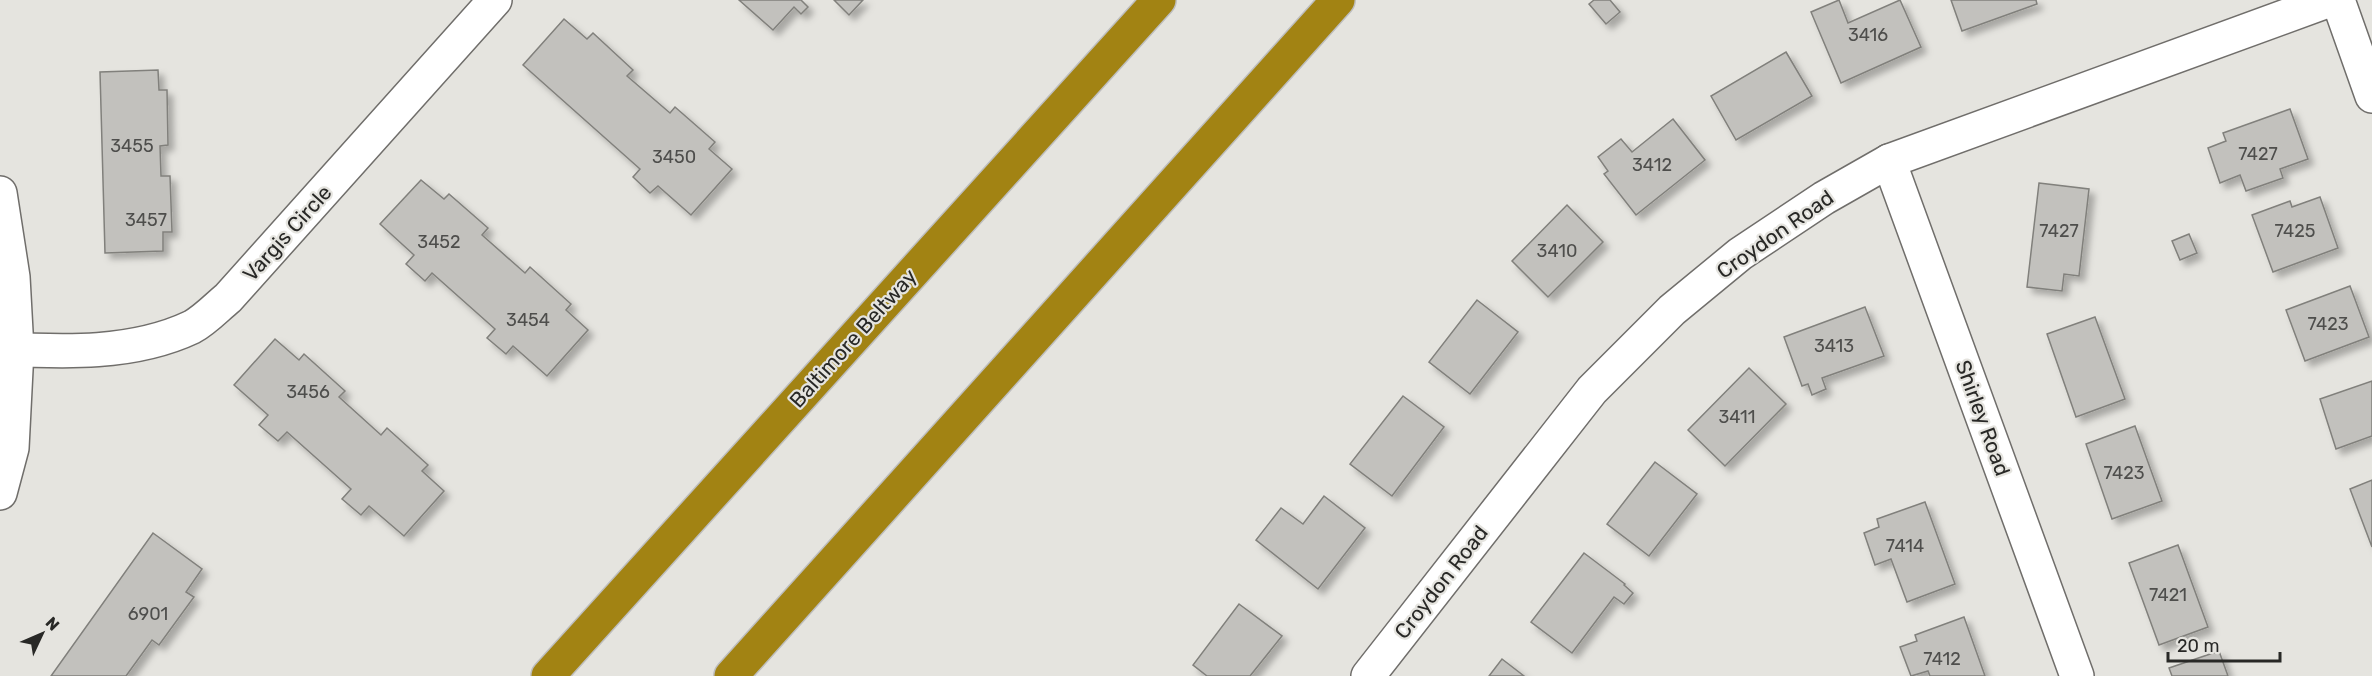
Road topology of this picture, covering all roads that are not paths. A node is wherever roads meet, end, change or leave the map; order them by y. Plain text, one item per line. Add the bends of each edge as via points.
1 (495, 0) edge
2 (1145, 0) edge
3 (1159, 0) edge
4 (1338, 0) edge
5 (2330, 0) edge
6 (2338, 0) edge
7 (2372, 96) edge
8 (1036, 136) junction
9 (1889, 161) junction
10 (0, 193) edge
11 (8, 349) edge
12 (0, 493) edge
13 (548, 676) edge
14 (731, 676) edge
15 (1368, 676) edge
16 (2077, 676) edge

1 - 11 street, Vargis Circle via 228,298 194,326 157,341 112,349
2 - 8 highway
3 - 8 highway, Baltimore Beltway
4 - 14 highway
5 - 9 street, Croydon Road
6 - 7 street
8 - 13 highway, Baltimore Beltway
9 - 15 street, Croydon Road via 1824,198 1740,254 1672,310 1592,390
9 - 16 street, Shirley Road
10 - 11 street via 13,277
11 - 12 street via 12,448

